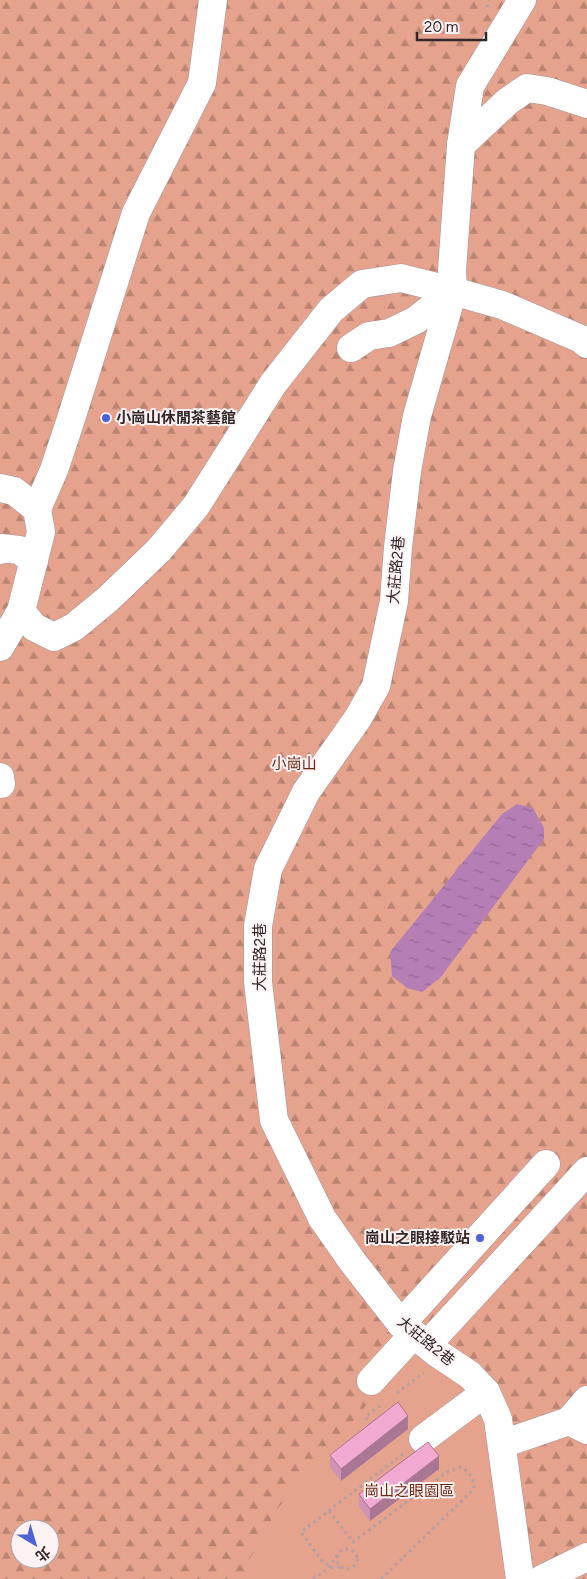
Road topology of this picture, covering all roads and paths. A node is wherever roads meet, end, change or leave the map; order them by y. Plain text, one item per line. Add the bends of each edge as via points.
1 (213, 0) edge
2 (522, 0) edge
3 (587, 104) edge
4 (461, 145) junction
5 (453, 291) junction
6 (587, 344) edge
7 (351, 348) dead end
8 (0, 488) edge
9 (36, 509) junction
10 (0, 550) edge
11 (34, 561) junction
12 (21, 611) junction
13 (0, 647) edge
14 (546, 1164) dead end
15 (587, 1171) edge
16 (587, 1194) edge
17 (424, 1343) junction
18 (486, 1392) junction
19 (376, 1393) joint
20 (397, 1393) dead end
21 (587, 1400) edge
22 (378, 1420) edge
23 (578, 1425) edge
24 (423, 1439) joint
25 (502, 1444) junction
26 (329, 1511) junction
27 (337, 1556) junction
28 (587, 1557) edge
29 (340, 1567) junction
30 (313, 1579) edge
31 (382, 1579) edge
32 (520, 1579) edge
33 (542, 1579) edge

1 - 9 street via 202,83 136,213 54,470
2 - 4 street, 大莊路2巷 via 470,86
3 - 4 street via 527,88 508,101
4 - 5 street, 大莊路2巷
5 - 6 street via 502,305
5 - 7 street via 416,320 389,333 369,336
5 - 12 street via 401,278 362,284 331,310 273,384 196,506 108,600 54,637 34,627
5 - 17 street, 大莊路2巷 via 417,416 407,470 394,601 376,686 358,718 306,792 268,869 258,926 258,982 274,1120 322,1218 358,1269
8 - 9 street via 14,491
9 - 11 street via 40,532
10 - 11 street via 19,550
11 - 12 street
12 - 13 street
14 - 17 street
15 - 17 street
16 - 17 street via 476,1317
17 - 18 street, 大莊路2巷 via 470,1375
17 - 19 street
17 - 20 path
18 - 24 street
18 - 25 street, 大莊路2巷 via 498,1419
19 - 22 path via 365,1416 371,1424
21 - 23 street
23 - 25 street
24 - 26 path
25 - 32 street, 大莊路2巷
26 - 29 path via 302,1532 323,1562 333,1568
26 - 31 path via 353,1542 447,1472 461,1467 470,1473 474,1489
27 - 29 path
27 - 29 path via 341,1551 350,1549 357,1558 352,1568
27 - 30 path, bridge via 328,1570
28 - 33 street

